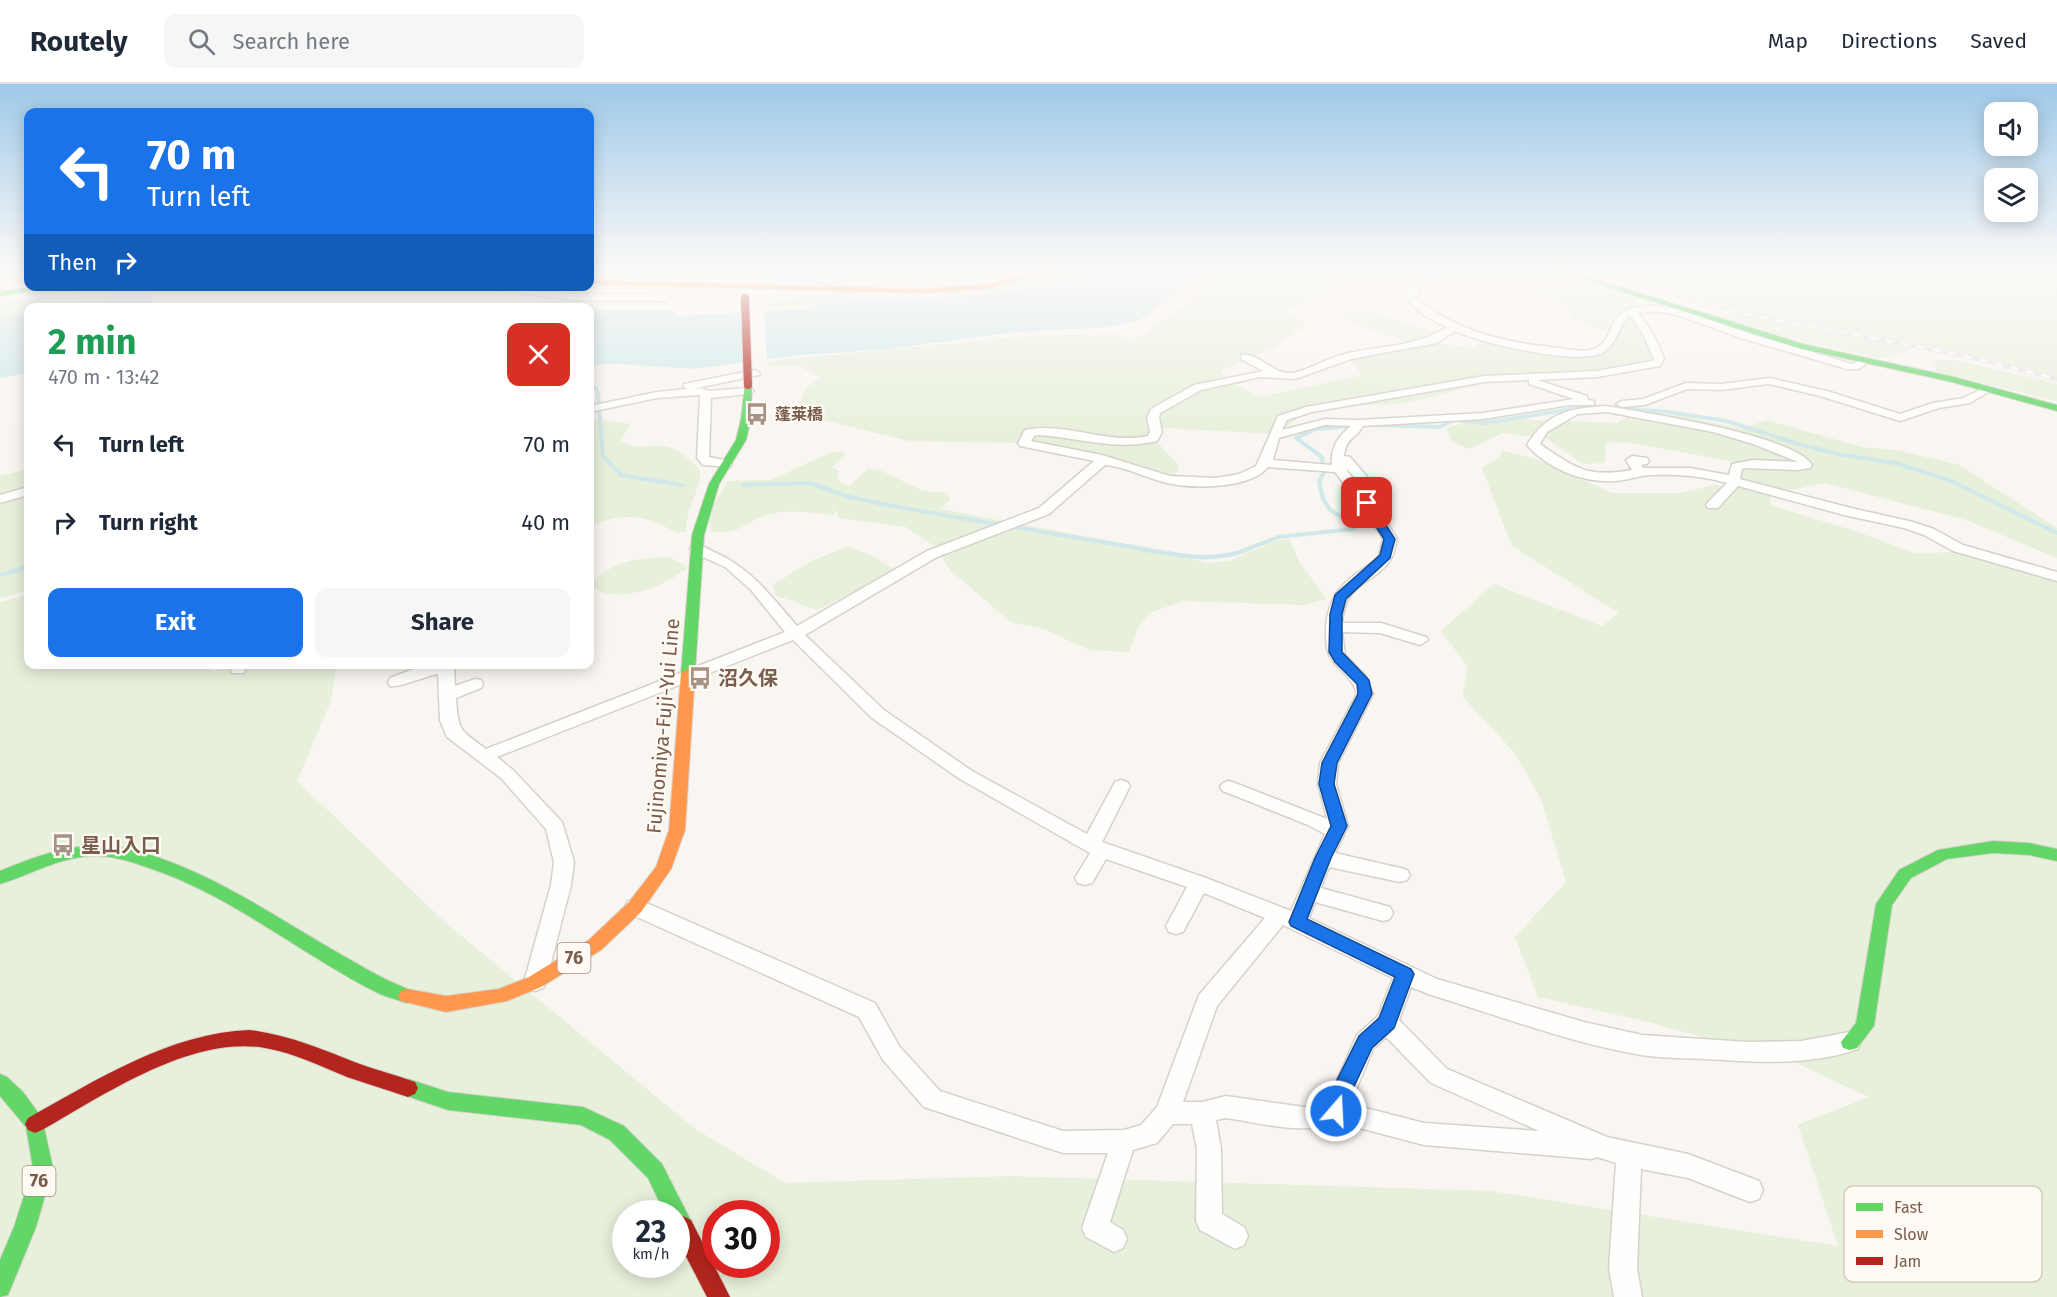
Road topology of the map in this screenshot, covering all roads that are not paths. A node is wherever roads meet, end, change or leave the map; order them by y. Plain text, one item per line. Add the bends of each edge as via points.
1 (746, 328) edge
2 (1454, 328) edge
3 (1460, 328) edge
4 (1614, 328) edge
5 (1646, 328) edge
6 (1722, 328) edge
7 (1742, 328) edge
8 (1245, 357) dead end
9 (1864, 361) junction
10 (1277, 375) junction
11 (1521, 378) junction
12 (750, 383) junction
13 (1988, 389) junction
14 (706, 394) junction
15 (626, 402) junction
16 (1604, 406) junction
17 (594, 408) edge
18 (2057, 408) edge
19 (1357, 425) junction
20 (1273, 436) junction
21 (1102, 461) junction
22 (1340, 462) junction
23 (1265, 463) junction
24 (726, 464) junction
25 (1362, 478) dead end
26 (1735, 480) junction
27 (24, 492) edge
28 (0, 499) edge
29 (1713, 505) dead end
30 (697, 549) junction
31 (2057, 577) edge
32 (1336, 627) junction
33 (795, 634) junction
34 (1420, 640) dead end
35 (433, 669) edge
36 (446, 669) edge
37 (688, 677) junction
38 (396, 682) dead end
39 (475, 684) dead end
40 (447, 696) junction
41 (484, 756) junction
42 (1121, 786) dead end
43 (1229, 787) dead end
44 (1336, 832) junction
45 (1096, 847) junction
46 (2057, 855) edge
47 (1323, 858) junction
48 (1401, 875) dead end
49 (0, 878) edge
50 (1085, 878) dead end
51 (1198, 883) junction
52 (1309, 893) junction
53 (635, 907) junction
54 (1383, 913) dead end
55 (1288, 918) junction
56 (1176, 926) dead end
57 (1405, 974) junction
58 (535, 982) junction
59 (1387, 1022) junction
60 (1850, 1042) joint
61 (0, 1083) edge
62 (1336, 1111) junction
63 (1167, 1113) junction
64 (1202, 1113) junction
65 (35, 1124) junction
66 (1124, 1141) junction
67 (1617, 1151) junction
68 (1750, 1190) dead end
69 (1235, 1236) dead end
70 (1114, 1239) dead end
71 (0, 1287) edge
72 (719, 1297) edge
73 (1628, 1297) edge

1 - 12 main road, 76, bridge
2 - 10 street via 1433,341 1346,357 1295,376
3 - 4 street via 1496,342 1559,351 1598,351 1606,345
5 - 11 street via 1656,348 1656,364 1597,374
6 - 9 street via 1848,366 1855,367
7 - 9 main road
8 - 10 street
9 - 13 main road
10 - 21 street via 1260,374 1198,387 1155,411 1156,432 1143,442 1039,431 1025,438 1024,443
11 - 16 street
11 - 20 street via 1484,379 1325,405 1282,418
12 - 14 street
12 - 15 street via 657,392
12 - 24 main road, Fujinomiya-Fuji-Yui Line / 76 via 741,440
13 - 16 street via 1966,401 1938,405 1900,418 1823,393 1769,381 1721,387 1686,386 1634,405
13 - 18 main road
14 - 15 street via 680,392
14 - 24 street via 703,458
15 - 17 street
16 - 19 street via 1570,402 1483,416
16 - 26 street via 1754,440 1790,453 1806,465 1742,465 1736,467
16 - 26 street via 1575,411 1542,430 1533,445 1583,475 1614,477 1641,467 1688,467
19 - 20 street via 1325,422
19 - 22 street via 1341,440
20 - 23 street
21 - 23 street via 1170,480 1189,481 1240,478 1256,472
21 - 33 street via 1044,511 932,554
22 - 23 street via 1317,467
22 - 25 street
22 - 32 street via 1390,539 1385,556 1340,597
24 - 30 main road, Fujinomiya-Fuji-Yui Line / 76 via 705,507
26 - 29 street via 1732,489
26 - 31 street via 1908,525 1958,548
27 - 28 street
30 - 33 street via 729,564 756,587
30 - 37 main road, Fujinomiya-Fuji-Yui Line / 76
32 - 34 street via 1381,628
32 - 44 street via 1335,652 1364,683 1365,694 1329,763 1327,784 1339,826
33 - 37 street
33 - 45 street via 878,714 966,775
35 - 38 street
36 - 40 street
37 - 41 street
37 - 53 main road, Fujinomiya-Fuji-Yui Line / 76 via 677,830 663,869
39 - 40 street
40 - 41 street via 453,733
41 - 58 street via 507,774 555,827 564,862
42 - 45 street
43 - 44 street
44 - 47 street
45 - 50 street
45 - 51 street
46 - 60 main road via 1993,846 1944,854 1905,874 1884,904 1865,1026
47 - 48 street
47 - 52 street
49 - 58 main road, Fujinomiya-Fuji-Yui Line / 76 via 76,852 110,851 176,870 225,894 402,995 446,1004 501,996
51 - 55 street
51 - 56 street
52 - 54 street
52 - 55 street
53 - 58 main road, Fujinomiya-Fuji-Yui Line / 76 via 595,945
53 - 66 street via 867,1010 891,1053 932,1099 1063,1142
55 - 57 street
55 - 63 street via 1207,1002
57 - 59 street
57 - 60 street via 1431,986 1642,1045 1748,1052 1801,1051
59 - 62 street via 1365,1042
59 - 67 street via 1439,1076
61 - 65 main road, 76
62 - 64 street via 1304,1118 1226,1107
62 - 67 street via 1424,1134
63 - 64 street
63 - 66 street via 1148,1134
64 - 69 street via 1209,1149 1209,1221
65 - 71 main road, 76 via 43,1167 25,1227
65 - 72 main road via 134,1071 199,1044 249,1038 296,1047 448,1101 583,1116 617,1133 655,1171
66 - 70 street via 1095,1228
67 - 68 street via 1688,1166
67 - 73 street

